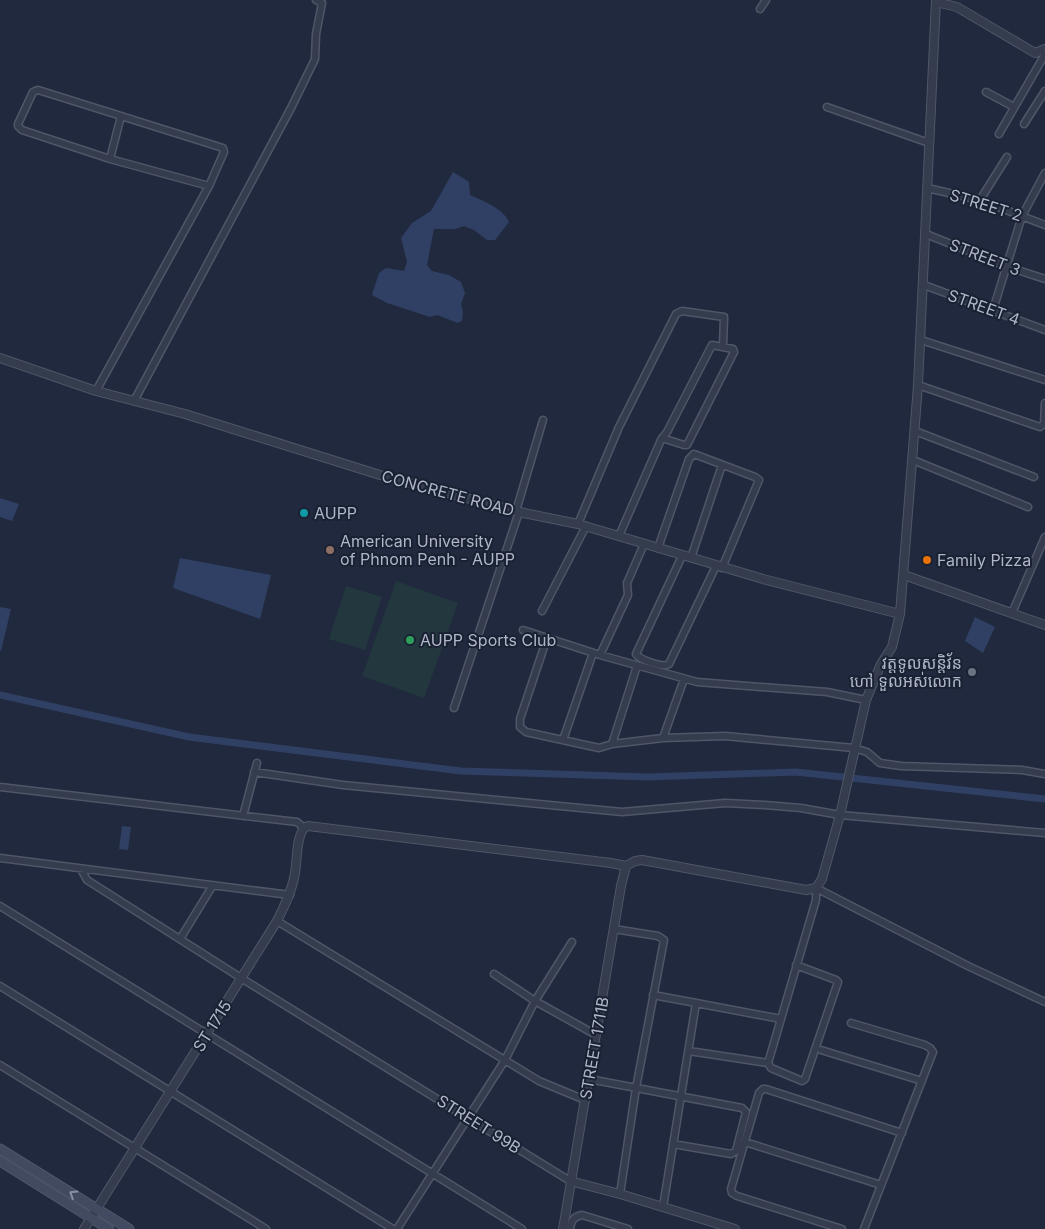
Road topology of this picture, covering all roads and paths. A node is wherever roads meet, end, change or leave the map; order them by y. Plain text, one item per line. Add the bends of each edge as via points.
1 (316, 0) edge
2 (766, 0) edge
3 (936, 1) edge
4 (760, 9) dead end
5 (1045, 54) edge
6 (1045, 91) edge
7 (986, 92) dead end
8 (826, 107) dead end
9 (1014, 107) junction
10 (121, 116) junction
11 (1024, 124) dead end
12 (999, 134) dead end
13 (930, 143) junction
14 (1007, 157) dead end
15 (110, 159) junction
16 (1045, 174) edge
17 (209, 186) junction
18 (927, 188) junction
19 (980, 200) junction
20 (1022, 216) junction
21 (1045, 225) edge
22 (926, 234) junction
23 (1005, 266) junction
24 (1045, 279) edge
25 (924, 285) junction
26 (993, 310) junction
27 (1045, 330) edge
28 (921, 340) junction
29 (723, 346) junction
30 (0, 358) edge
31 (1045, 380) edge
32 (918, 385) junction
33 (96, 391) junction
34 (134, 401) junction
35 (1045, 403) edge
36 (543, 420) dead end
37 (915, 432) junction
38 (662, 438) junction
39 (913, 460) junction
40 (722, 465) junction
41 (1034, 477) dead end
42 (1028, 507) dead end
43 (518, 511) junction
44 (582, 525) junction
45 (619, 536) junction
46 (1045, 537) edge
47 (644, 544) junction
48 (658, 548) junction
49 (682, 556) junction
50 (691, 558) junction
51 (719, 567) junction
52 (904, 575) junction
53 (542, 611) dead end
54 (1012, 613) junction
55 (900, 614) junction
56 (1045, 625) edge
57 (523, 630) dead end
58 (547, 638) junction
59 (593, 652) junction
60 (600, 655) junction
61 (638, 666) junction
62 (684, 679) junction
63 (866, 700) junction
64 (454, 708) dead end
65 (663, 738) junction
66 (563, 740) junction
67 (612, 744) junction
68 (854, 751) junction
69 (257, 763) dead end
70 (254, 772) junction
71 (1045, 774) edge
72 (0, 787) edge
73 (840, 811) junction
74 (243, 816) junction
75 (304, 828) junction
76 (1045, 833) edge
77 (0, 858) edge
78 (626, 866) junction
79 (82, 869) junction
80 (213, 885) junction
81 (816, 888) junction
82 (290, 895) junction
83 (0, 906) edge
84 (277, 922) junction
85 (614, 929) junction
86 (180, 939) junction
87 (572, 942) dead end
88 (796, 965) junction
89 (494, 974) dead end
90 (241, 978) junction
91 (0, 986) edge
92 (653, 995) junction
93 (535, 1001) junction
94 (1045, 1002) edge
95 (696, 1003) junction
96 (781, 1019) junction
97 (851, 1023) dead end
98 (207, 1034) junction
99 (596, 1035) junction
100 (821, 1050) dead end
101 (689, 1051) junction
102 (505, 1060) junction
103 (768, 1063) junction
104 (0, 1065) edge
105 (589, 1080) junction
106 (922, 1082) junction
107 (636, 1088) junction
108 (170, 1091) junction
109 (681, 1097) junction
110 (585, 1100) junction
111 (468, 1117) junction
112 (902, 1134) junction
113 (745, 1142) junction
114 (673, 1144) junction
115 (136, 1148) junction
116 (0, 1149) edge
117 (0, 1161) edge
118 (433, 1173) junction
119 (570, 1181) junction
120 (882, 1185) junction
121 (620, 1194) junction
122 (663, 1207) junction
123 (96, 1208) junction
124 (91, 1218) junction
125 (84, 1229) edge
126 (109, 1229) edge
127 (130, 1229) edge
128 (266, 1229) edge
129 (393, 1229) edge
130 (397, 1229) edge
131 (522, 1229) edge
132 (563, 1229) edge
133 (570, 1229) edge
134 (628, 1229) edge
135 (735, 1229) edge
136 (842, 1229) edge
137 (864, 1229) edge

1 - 34 street via 322,3 315,60
2 - 4 street
3 - 5 street via 957,7 1035,53
3 - 13 street
5 - 9 street
6 - 11 street
7 - 9 street
8 - 13 street
9 - 12 street
10 - 15 street
10 - 15 street via 35,91 18,124 22,130
10 - 17 street via 223,148 224,155
13 - 18 street
14 - 19 street
15 - 17 street
16 - 20 street
17 - 33 street
18 - 19 street, STREET 2
18 - 22 street
19 - 20 street, STREET 2
20 - 21 street, STREET 2
20 - 23 street
22 - 23 street, STREET 3
22 - 25 street
23 - 24 street, STREET 3
23 - 26 street
25 - 26 street, STREET 4
25 - 28 street
26 - 27 street, STREET 4
28 - 31 street
28 - 32 street
29 - 38 street via 712,345
29 - 38 street via 734,352 687,445
29 - 44 street via 724,317 682,311 676,314 619,427
30 - 33 street, CONCRETE ROAD
32 - 35 street via 1040,427 1044,424
32 - 37 street
33 - 34 street, CONCRETE ROAD
34 - 43 street, CONCRETE ROAD via 380,475
36 - 43 street
37 - 39 street
37 - 41 street
38 - 45 street
39 - 42 street
39 - 52 street
40 - 48 street via 694,454 690,456
40 - 50 street
40 - 51 street via 755,477 759,482
43 - 44 street, CONCRETE ROAD
43 - 64 street
44 - 45 street, CONCRETE ROAD
44 - 53 street
45 - 47 street, CONCRETE ROAD
46 - 54 street
47 - 48 street, CONCRETE ROAD
47 - 60 street via 627,583 628,595
48 - 49 street, CONCRETE ROAD
49 - 50 street, CONCRETE ROAD
49 - 51 street via 636,654 638,658 664,666 669,664
50 - 51 street, CONCRETE ROAD
51 - 55 street, CONCRETE ROAD
52 - 54 street
52 - 55 street
54 - 56 street
55 - 63 street via 892,646
57 - 58 street
58 - 59 street
58 - 66 street via 520,727 526,732
59 - 60 street
59 - 66 street
60 - 61 street
61 - 62 street
61 - 67 street
62 - 63 street via 710,684 827,692
62 - 65 street
63 - 68 street
65 - 67 street
65 - 68 street via 725,736
66 - 67 street via 599,748
68 - 71 street via 867,752 880,763 901,766 1022,770
68 - 73 street
69 - 70 street
70 - 73 street via 352,786 622,812 725,803
70 - 74 street
72 - 74 street
73 - 76 street
73 - 81 street via 822,879
74 - 75 street via 297,822
75 - 78 street
75 - 82 street, ST 1715 via 299,839
77 - 79 street
78 - 81 street via 642,860 806,890
78 - 85 street, STREET 1711B
79 - 80 street
79 - 86 street, STREET 99B via 87,880
80 - 82 street
80 - 86 street
81 - 88 street via 816,900
81 - 94 street
82 - 84 street, ST 1715
83 - 98 street
84 - 90 street, ST 1715
84 - 102 street
85 - 92 street via 658,936 664,940
85 - 99 street, STREET 1711B
86 - 90 street, STREET 99B
87 - 93 street
88 - 96 street
88 - 103 street via 838,982 806,1079 802,1081 771,1068
89 - 93 street
90 - 98 street, ST 1715
90 - 111 street, STREET 99B
91 - 108 street
92 - 95 street
92 - 107 street
93 - 99 street
93 - 102 street
95 - 96 street
95 - 101 street
96 - 103 street
97 - 106 street via 930,1048 932,1052
98 - 108 street, ST 1715
98 - 118 street
99 - 105 street, STREET 1711B
100 - 106 street
101 - 103 street
101 - 109 street
102 - 110 street via 539,1081
102 - 111 street
104 - 115 street
105 - 107 street
105 - 110 street, STREET 1711B
106 - 112 street
107 - 109 street
107 - 121 street
108 - 115 street, ST 1715
108 - 129 street
109 - 114 street
109 - 114 street via 742,1108 746,1112 736,1151 731,1154
110 - 119 street, STREET 1711B
111 - 118 street
111 - 119 street, STREET 99B
112 - 113 street via 763,1090 759,1092
112 - 120 street
113 - 120 street
113 - 136 street via 732,1193
114 - 122 street
115 - 123 street, ST 1715
115 - 128 street
123 -> 116 main road
117 - 124 main road
118 - 130 street
118 - 131 street
119 - 121 street, STREET 99B
119 - 132 street, STREET 1711B
120 - 137 street
121 - 122 street, STREET 99B
122 - 135 street, STREET 99B
123 - 124 street, ST 1715
123 - 127 main road
124 - 125 street, ST 1715
124 - 126 main road
133 - 134 street via 571,1221 582,1215

